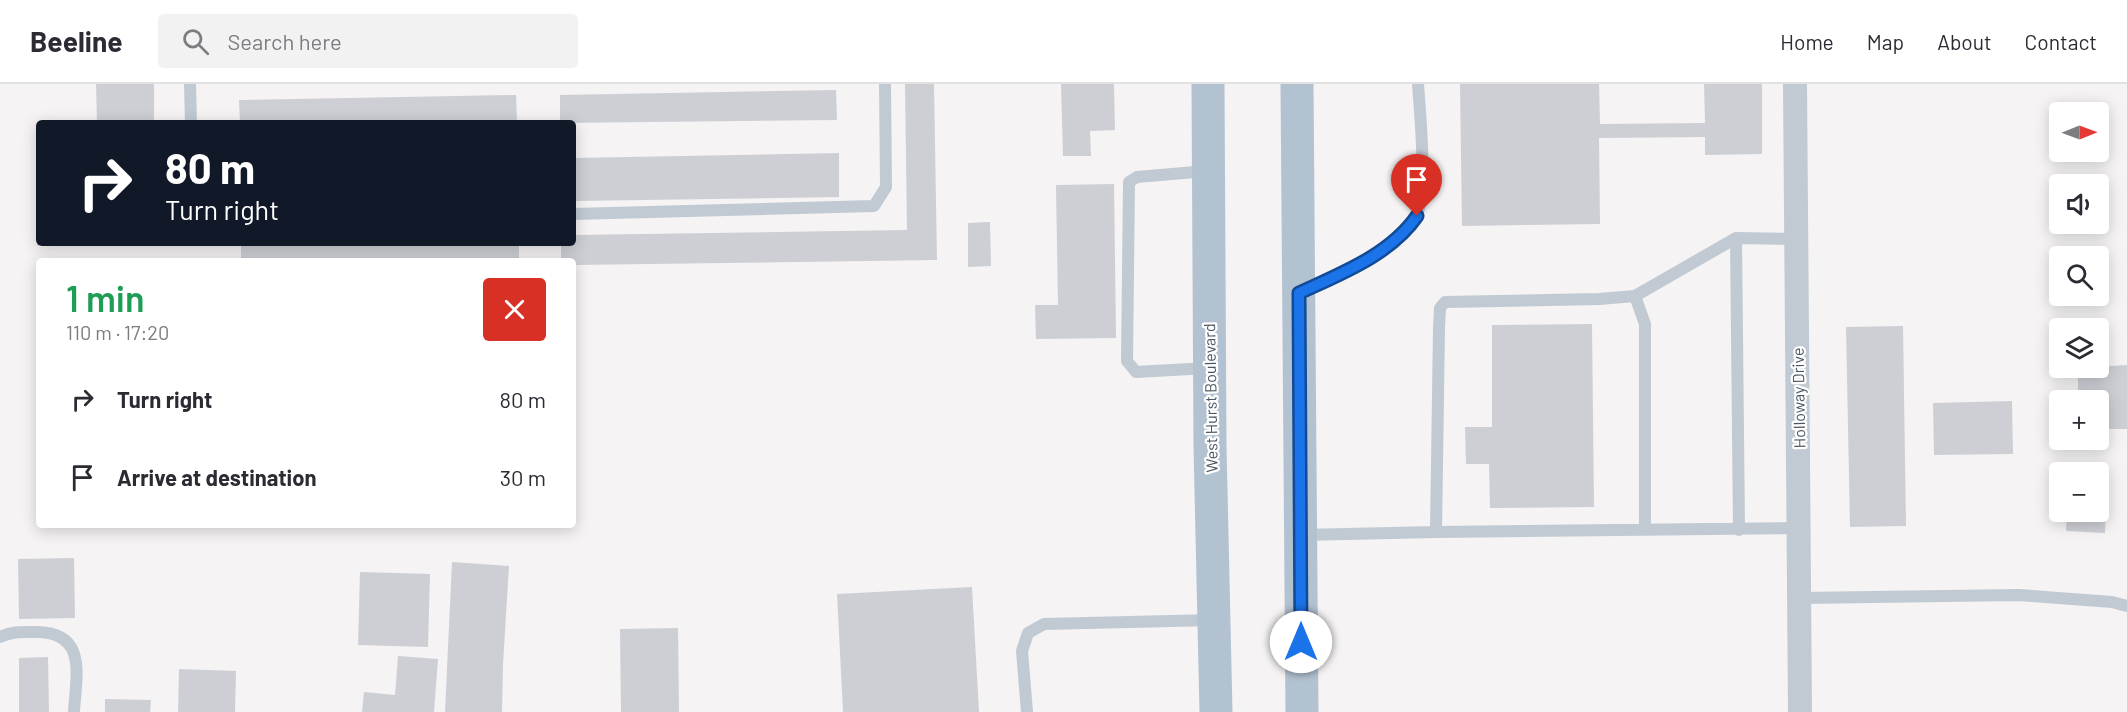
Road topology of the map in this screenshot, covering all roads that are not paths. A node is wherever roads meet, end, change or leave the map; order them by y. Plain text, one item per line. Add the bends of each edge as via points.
1 (190, 84) edge
2 (885, 84) edge
3 (1208, 84) edge
4 (1297, 84) edge
5 (1418, 84) edge
6 (1795, 84) edge
7 (191, 120) edge
8 (1208, 171) junction
9 (576, 214) edge
10 (1736, 238) junction
11 (1797, 239) junction
12 (1299, 293) junction
13 (1635, 296) junction
14 (1209, 368) junction
15 (1800, 528) junction
16 (1645, 530) junction
17 (1739, 530) junction
18 (1436, 532) junction
19 (1300, 535) junction
20 (1800, 598) junction
21 (2127, 606) edge
22 (1215, 620) junction
23 (0, 636) edge
24 (74, 712) edge
25 (1027, 712) edge
26 (1216, 712) edge
27 (1302, 712) edge
28 (1800, 712) edge

1 - 7 lane
2 - 9 lane via 886,187 874,206
3 - 8 main road, West Hurst Boulevard
4 - 12 main road
5 - 12 lane via 1421,190 1417,216 1405,233 1356,266
6 - 11 street, Holloway Drive
8 - 14 main road, West Hurst Boulevard
8 - 14 lane via 1137,177 1128,182 1127,361 1136,372
10 - 11 lane
10 - 13 lane
10 - 17 lane
11 - 15 street, Holloway Drive
12 - 19 main road
13 - 16 lane via 1645,324
13 - 18 lane via 1445,302 1440,308 1439,327
14 - 22 main road, West Hurst Boulevard
15 - 17 lane
15 - 20 street, Holloway Drive
16 - 17 lane
16 - 18 lane
18 - 19 lane
19 - 27 main road
20 - 21 lane via 2019,596
20 - 28 street, Holloway Drive
22 - 25 lane via 1044,624 1028,633 1022,651
22 - 26 main road, West Hurst Boulevard
23 - 24 lane via 9,632 51,632 65,639 76,656

